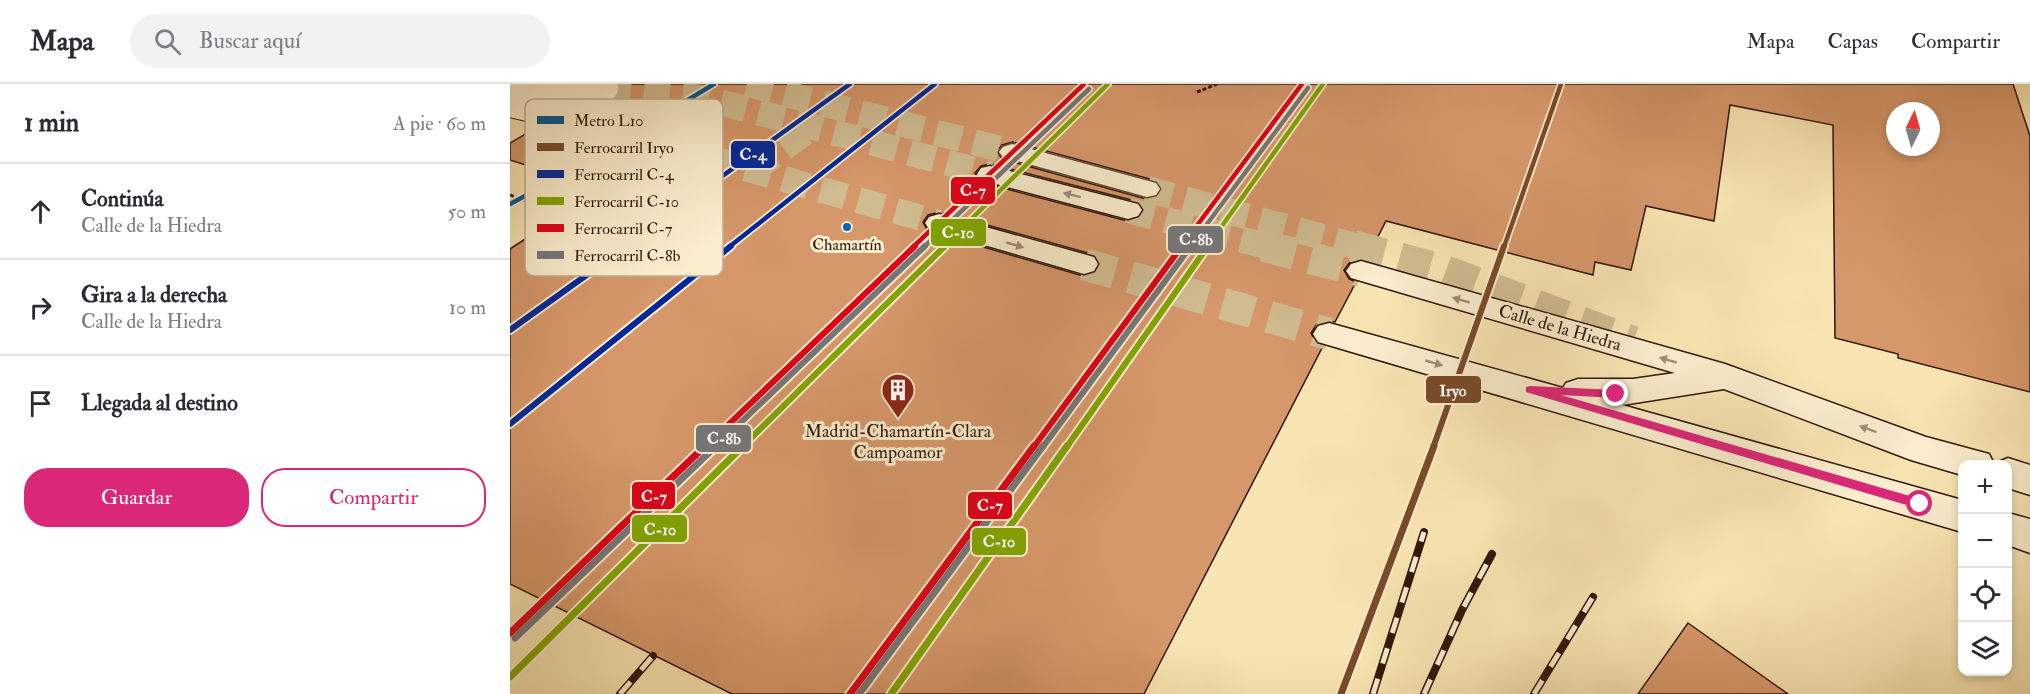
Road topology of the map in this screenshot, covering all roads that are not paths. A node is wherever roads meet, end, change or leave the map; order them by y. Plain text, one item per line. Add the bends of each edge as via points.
1 (553, 84) tunnel mouth
2 (605, 88) dead end
3 (510, 94) edge
4 (510, 105) edge
5 (525, 108) tunnel mouth
6 (1012, 152) tunnel mouth
7 (990, 174) tunnel mouth
8 (1146, 189) tunnel mouth
9 (1128, 210) tunnel mouth
10 (939, 223) tunnel mouth
11 (1084, 264) tunnel mouth
12 (1361, 271) tunnel mouth
13 (1329, 334) tunnel mouth
14 (1725, 376) junction
15 (1530, 390) junction
16 (1958, 460) edge
17 (2012, 475) edge
18 (2030, 480) edge
19 (1958, 515) edge
20 (2012, 531) edge
21 (2030, 536) edge

1 - 4 main road
2 - 3 main road, bridge via 557,87
4 - 5 main road, bridge
6 - 8 main road
9 -> 7 main road
10 -> 11 main road
14 -> 12 main road, Calle de la Hiedra
13 -> 15 main road
14 - 15 main road via 1616,394
16 -> 14 main road, Calle de la Hiedra
15 - 19 main road
17 - 18 main road
20 - 21 main road

